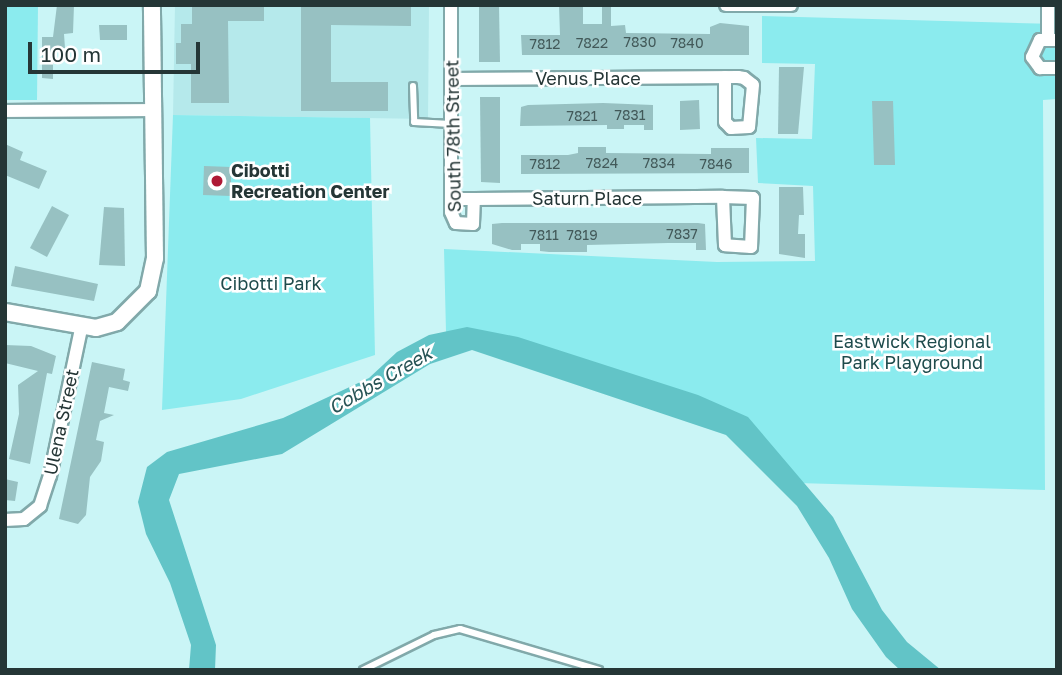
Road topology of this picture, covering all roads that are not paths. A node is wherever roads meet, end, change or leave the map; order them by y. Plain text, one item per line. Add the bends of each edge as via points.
1 (152, 5) edge
2 (451, 5) edge
3 (726, 5) edge
4 (783, 5) edge
5 (791, 5) edge
6 (1048, 5) edge
7 (755, 6) edge
8 (1052, 39) edge
9 (1057, 68) edge
10 (724, 77) dead end
11 (451, 79) junction
12 (413, 86) dead end
13 (153, 110) junction
14 (5, 111) edge
15 (451, 124) junction
16 (723, 197) junction
17 (451, 199) junction
18 (474, 199) junction
19 (5, 312) edge
20 (81, 329) junction
21 (5, 520) edge
22 (363, 670) edge
23 (599, 670) edge

1 - 13 street
2 - 11 street, South 78th Street
3 - 7 street
4 - 5 street
4 - 7 street
6 - 8 street
8 - 9 street via 1036,44 1032,57 1040,68
10 - 11 street, Venus Place
11 - 15 street, South 78th Street
12 - 15 lane via 414,122
13 - 14 street
13 - 20 street via 155,258 148,290 117,322
15 - 17 street, South 78th Street
16 - 16 street, Saturn Place via 753,198 753,243 746,249 724,242
16 - 18 street, Saturn Place
17 - 18 street, Saturn Place
17 - 18 street, South 78th Street via 452,219 464,227 475,219
19 - 20 street
20 - 21 street, Ulena Street via 50,476 34,513
22 - 23 lane via 443,632 460,629

